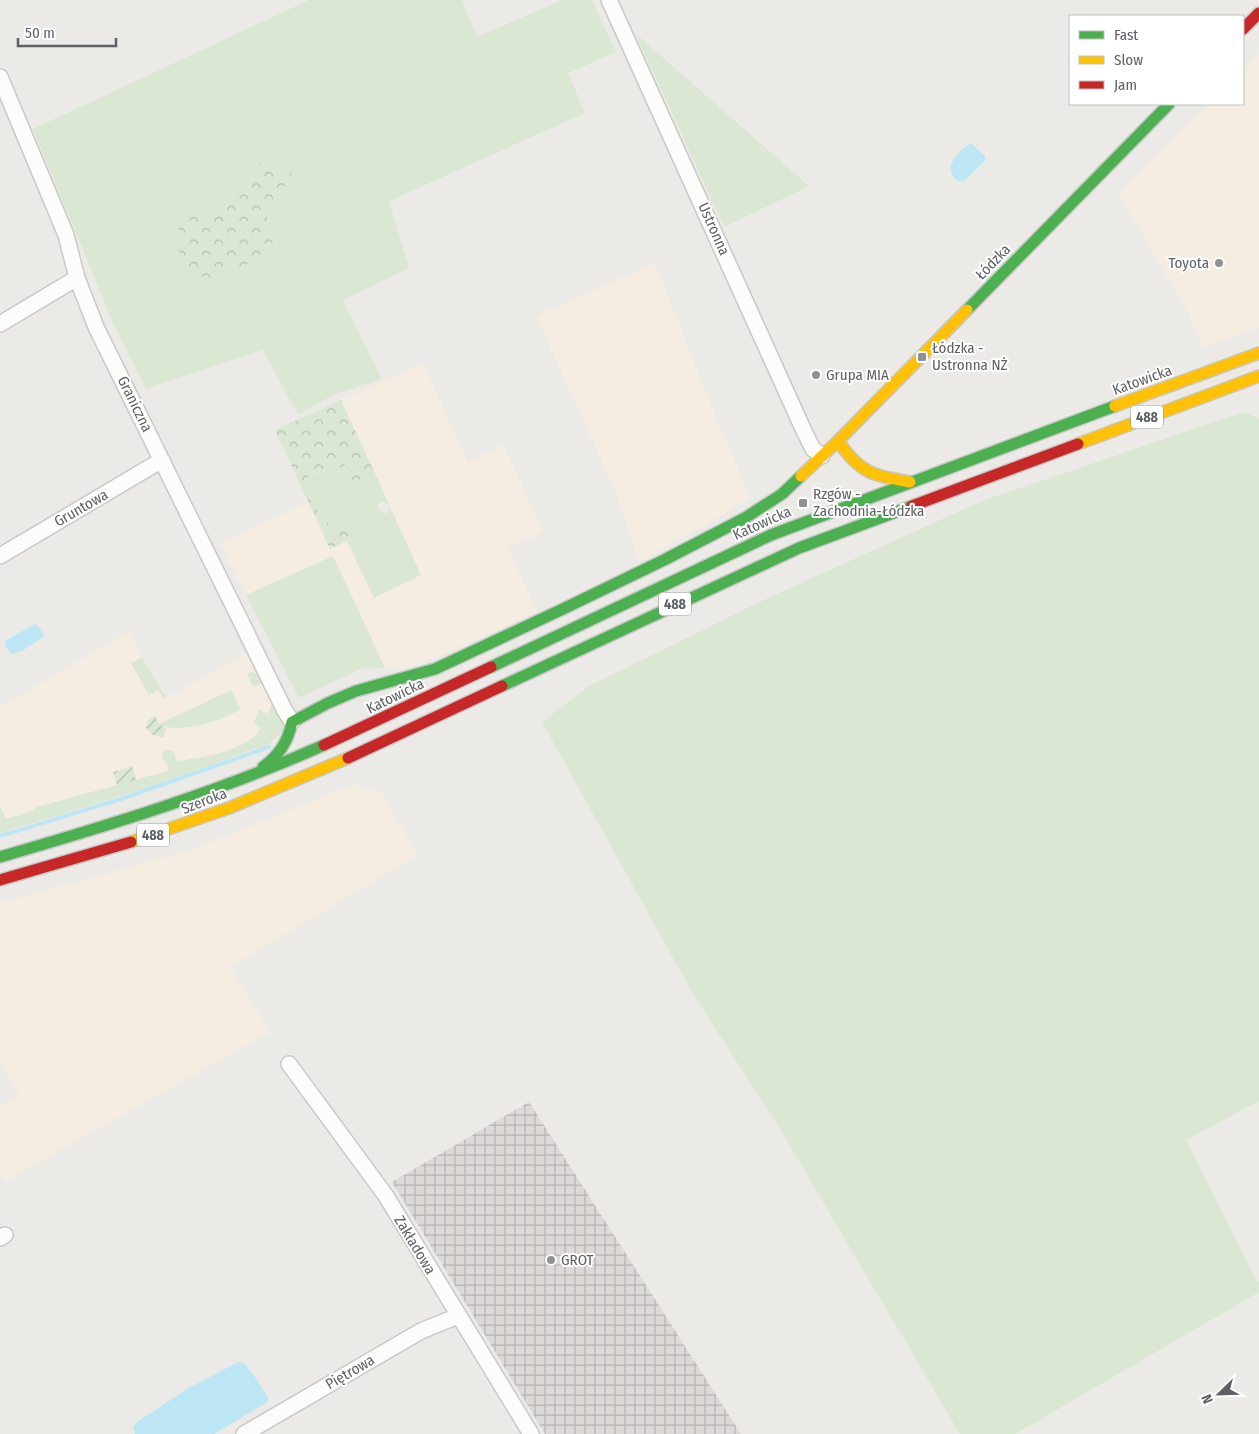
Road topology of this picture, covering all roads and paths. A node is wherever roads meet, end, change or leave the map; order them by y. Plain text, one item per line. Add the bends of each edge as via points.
1 (609, 0) edge
2 (1259, 13) edge
3 (1244, 28) edge
4 (0, 77) edge
5 (1168, 105) edge
6 (77, 278) junction
7 (0, 324) edge
8 (1259, 353) edge
9 (1259, 376) edge
10 (838, 441) junction
11 (822, 456) junction
12 (162, 460) junction
13 (910, 482) junction
14 (0, 556) edge
15 (292, 722) junction
16 (294, 759) joint
17 (253, 775) junction
18 (0, 857) edge
19 (0, 880) edge
20 (289, 1064) dead end
21 (458, 1316) junction
22 (244, 1434) edge
23 (530, 1434) edge

1 - 11 street, Ustronna via 804,431 813,449
2 - 3 main road
4 - 6 street, Graniczna via 66,236
5 - 10 main road, Łódzka
6 - 7 street
6 - 12 street, Graniczna via 96,327
8 - 13 main road, Katowicka / 488
9 - 19 main road, Szeroka / 488 via 799,548 302,779 181,826
10 - 11 main road, Łódzka
10 - 13 main road via 854,462 865,470 877,476
11 - 15 main road, Łódzka via 763,508 664,560 435,669 342,696
12 - 14 street, Gruntowa
12 - 15 street, Graniczna
13 - 16 main road, Katowicka / 488 via 771,535
15 - 17 main road via 283,749
16 - 17 main road, Szeroka / 488
17 - 18 main road, Szeroka / 488 via 167,807
20 - 21 street, Zakładowa via 386,1196
21 - 22 street, Piętrowa via 421,1331
21 - 23 street, Zakładowa

